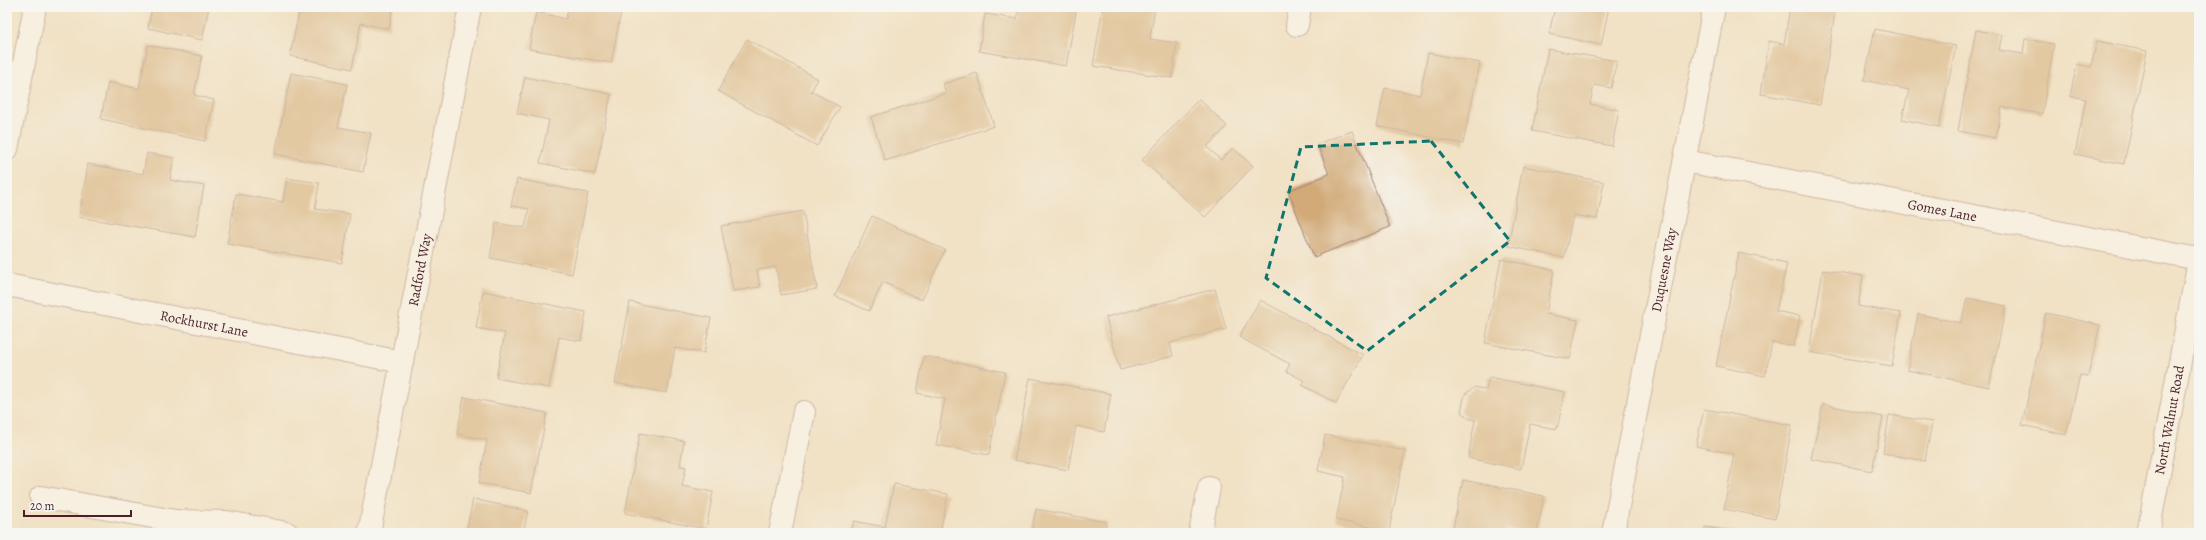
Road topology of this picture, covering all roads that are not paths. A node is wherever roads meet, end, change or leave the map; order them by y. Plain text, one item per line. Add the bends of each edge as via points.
1 (35, 7) edge
2 (470, 7) edge
3 (1714, 7) edge
4 (7, 149) edge
5 (1685, 161) junction
6 (2199, 259) edge
7 (7, 285) edge
8 (402, 362) junction
9 (804, 412) dead end
10 (1209, 488) dead end
11 (41, 497) dead end
12 (173, 527) edge
13 (287, 533) edge
14 (369, 533) edge
15 (780, 533) edge
16 (1200, 533) edge
17 (1613, 533) edge
18 (2148, 533) edge

1 - 4 street
2 - 8 street, Radford Way
3 - 5 street, Duquesne Way
5 - 6 street, Gomes Lane
5 - 17 street, Duquesne Way
6 - 18 street, North Walnut Road
7 - 8 street, Rockhurst Lane
8 - 14 street, Radford Way
9 - 15 street
10 - 16 street
11 - 12 street
12 - 13 street via 227,522

